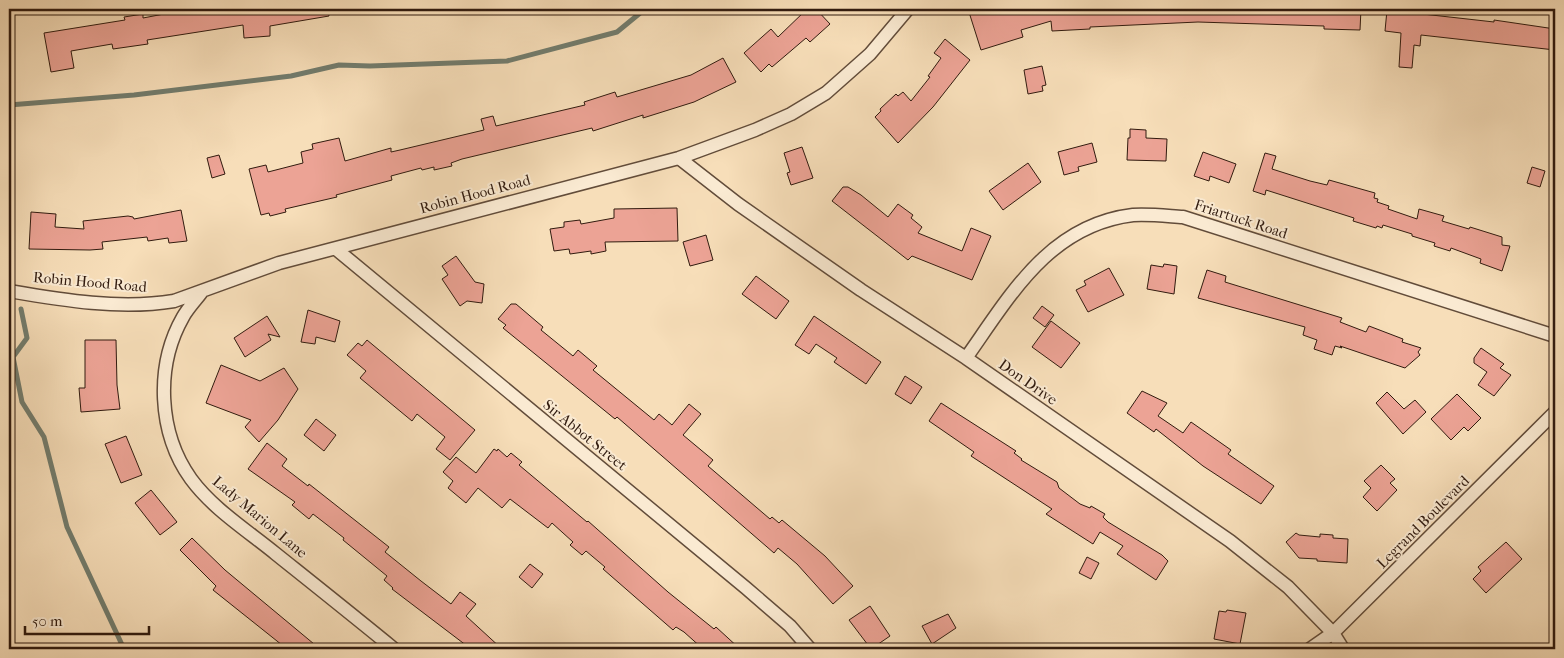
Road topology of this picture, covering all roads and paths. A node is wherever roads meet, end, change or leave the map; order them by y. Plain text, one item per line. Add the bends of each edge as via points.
1 (908, 9) edge
2 (678, 158) junction
3 (336, 249) junction
4 (9, 291) edge
5 (201, 292) junction
6 (1555, 336) edge
7 (966, 358) junction
8 (1555, 412) edge
9 (1333, 633) junction
10 (394, 649) edge
11 (810, 649) edge
12 (1310, 649) edge
13 (1343, 649) edge

1 - 2 street, Robin Hood Road via 870,54 826,93 755,130
2 - 3 street, Robin Hood Road
2 - 7 street, Don Drive via 861,290
3 - 5 street, Robin Hood Road via 279,263
3 - 11 street, Sir Abbot Street via 746,588 790,626
4 - 5 street, Robin Hood Road via 51,298 156,304
5 - 10 street, Lady Marion Lane via 183,317 165,376 165,416 171,438 191,479 225,513
6 - 7 street, Friartuck Road via 1183,217 1135,215 1094,225 1049,252 1026,276
7 - 9 street, Don Drive via 1230,541 1288,587
8 - 9 street, Legrand Boulevard
9 - 12 street, Legrand Boulevard
9 - 13 street, Don Drive

